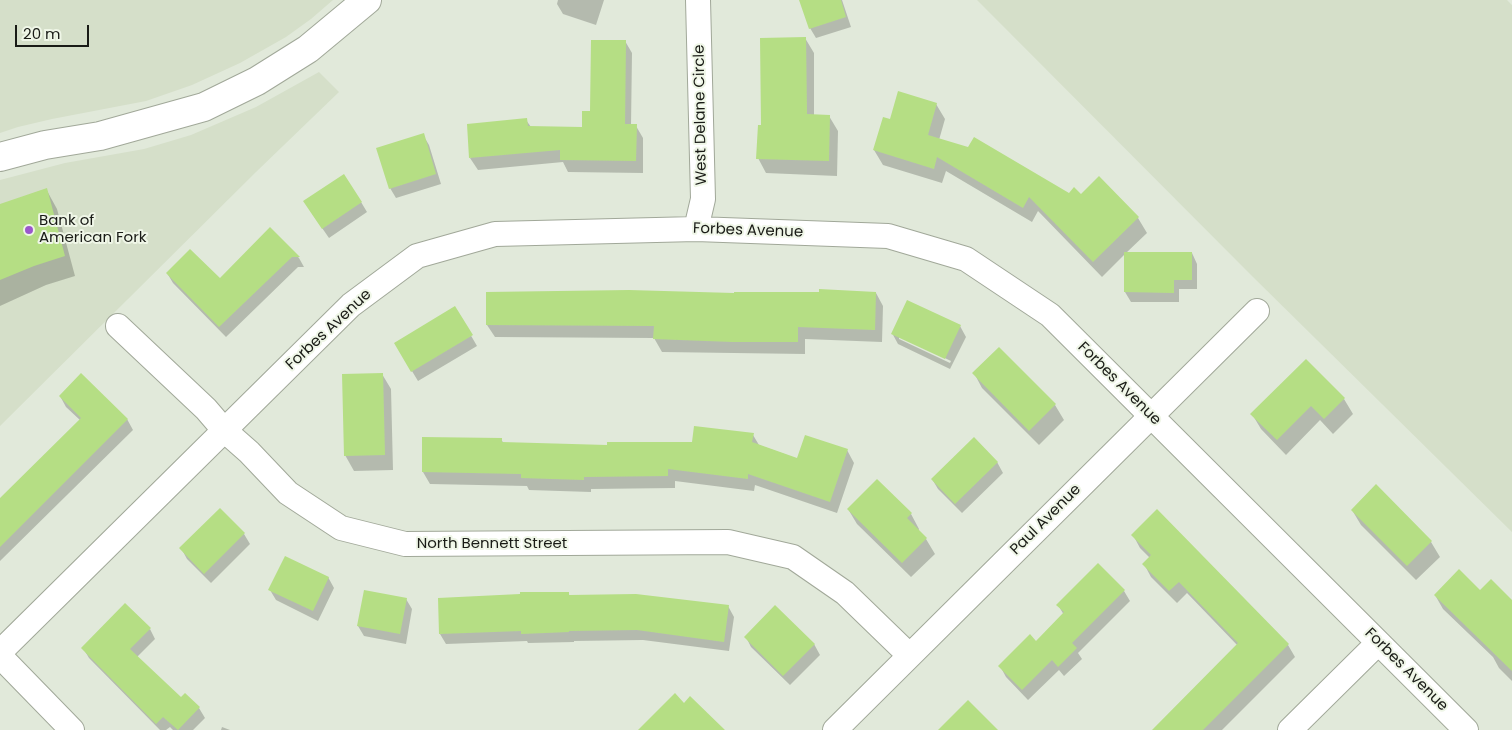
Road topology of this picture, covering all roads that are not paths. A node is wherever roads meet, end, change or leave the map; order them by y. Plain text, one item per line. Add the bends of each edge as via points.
1 (367, 0) edge
2 (698, 0) edge
3 (0, 157) edge
4 (696, 229) junction
5 (1257, 311) dead end
6 (118, 326) dead end
7 (1151, 416) junction
8 (224, 430) junction
9 (1378, 643) junction
10 (0, 652) edge
11 (910, 655) junction
12 (0, 656) edge
13 (72, 730) edge
14 (835, 730) edge
15 (1290, 730) edge
16 (1466, 730) edge

1 - 3 street via 308,49 258,81 204,107 100,136
2 - 4 street, West Delane Circle via 703,199
4 - 7 street, Forbes Avenue via 888,236 966,259 1050,315
4 - 8 street, Forbes Avenue via 495,234 417,256 351,305
5 - 7 street, Paul Avenue
6 - 8 street, North Bennett Street
7 - 9 street, Forbes Avenue
7 - 11 street, Paul Avenue
8 - 10 street, Forbes Avenue
8 - 11 street, North Bennett Street via 288,493 341,528 405,544 728,542 793,557 844,593
9 - 15 street
9 - 16 street, Forbes Avenue
11 - 14 street, Paul Avenue
12 - 13 street

